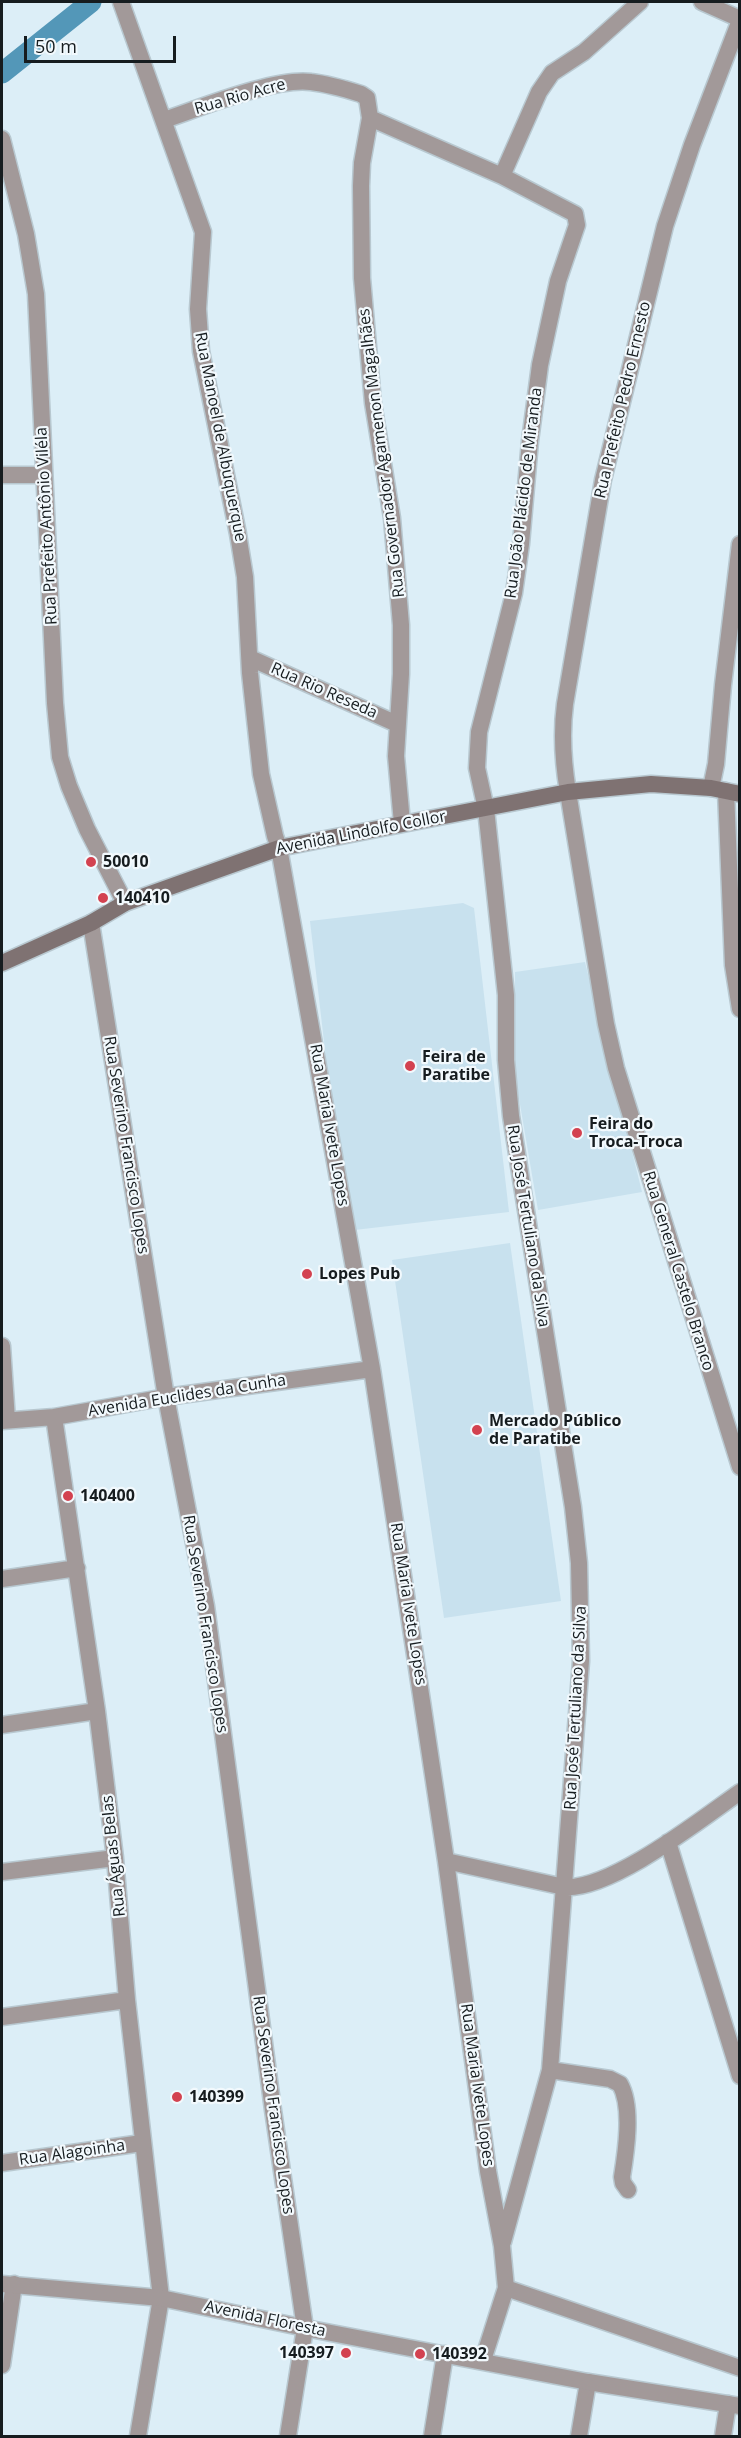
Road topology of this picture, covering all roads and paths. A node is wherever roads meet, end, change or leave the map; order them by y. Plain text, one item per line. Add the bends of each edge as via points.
1 (640, 2) edge
2 (702, 2) edge
3 (122, 4) edge
4 (740, 20) edge
5 (370, 118) junction
6 (164, 120) junction
7 (2, 140) edge
8 (6, 174) edge
9 (502, 176) junction
10 (2, 475) edge
11 (44, 475) junction
12 (740, 544) edge
13 (250, 658) junction
14 (397, 724) junction
15 (725, 791) edge
16 (567, 792) junction
17 (486, 809) junction
18 (402, 823) junction
19 (279, 848) junction
20 (125, 903) junction
21 (91, 923) junction
22 (2, 963) edge
23 (740, 1009) edge
24 (2, 1346) edge
25 (372, 1369) junction
26 (166, 1397) junction
27 (54, 1417) junction
28 (4, 1420) edge
29 (740, 1467) edge
30 (77, 1568) junction
31 (2, 1579) edge
32 (97, 1711) junction
33 (2, 1725) edge
34 (740, 1792) edge
35 (668, 1842) junction
36 (115, 1858) junction
37 (447, 1861) junction
38 (2, 1872) edge
39 (564, 1887) junction
40 (127, 2000) junction
41 (2, 2017) edge
42 (550, 2070) junction
43 (740, 2076) edge
44 (142, 2144) junction
45 (2, 2163) edge
46 (627, 2190) dead end
47 (502, 2246) junction
48 (8, 2284) edge
49 (506, 2288) junction
50 (161, 2298) junction
51 (305, 2328) junction
52 (446, 2354) junction
53 (483, 2360) junction
54 (2, 2365) edge
55 (740, 2368) edge
56 (588, 2382) junction
57 (734, 2405) edge
58 (138, 2436) edge
59 (288, 2436) edge
60 (432, 2436) edge
61 (579, 2436) edge
62 (723, 2436) edge

1 - 9 street via 584,52 552,73 539,92
2 - 4 street
3 - 6 street, Rua Manoel de Albuquerque
4 - 16 street, Rua Prefeito Pedro Ernesto via 675,191 611,442 563,720
5 - 6 street, Rua Rio Acre via 367,98 361,94 303,81 260,89
5 - 9 street
5 - 14 street, Rua Governador Agamenon Magalhães via 362,163 362,278 373,403 398,577 401,674
6 - 13 street, Rua Manoel de Albuquerque via 203,232 198,309 201,351 238,534
7 - 8 street, Rua Prefeito Antônio Viléla
8 - 11 street, Rua Prefeito Antônio Viléla via 26,234 36,294
9 - 17 street, Rua João Plácido de Miranda via 575,214 577,225 558,281 540,365 514,593 479,732 477,768
10 - 11 street
11 - 20 street, Rua Prefeito Antônio Viléla via 60,757 87,829
12 - 15 street via 716,764
13 - 14 street, Rua Rio Reseda
13 - 19 street, Rua Manoel de Albuquerque via 261,774
14 - 18 street, Rua Governador Agamenon Magalhães
15 - 16 main road, Avenida Lindolfo Collor via 651,784
15 - 23 street
16 - 17 main road, Avenida Lindolfo Collor
16 - 29 street, Rua General Castelo Branco via 616,1068
17 - 18 main road, Avenida Lindolfo Collor
17 - 39 street, Rua José Tertuliano da Silva via 506,994 511,1116 579,1563 581,1661
18 - 19 main road, Avenida Lindolfo Collor
19 - 20 main road, Avenida Lindolfo Collor
19 - 25 street, Rua Maria Ivete Lopes
20 - 21 main road, Avenida Lindolfo Collor
21 - 22 main road, Avenida Lindolfo Collor
21 - 26 street, Rua Severino Francisco Lopes
24 - 28 street
25 - 26 street, Avenida Euclides da Cunha
25 - 37 street, Rua Maria Ivete Lopes
26 - 27 street, Avenida Euclides da Cunha
26 - 51 street, Rua Severino Francisco Lopes via 206,1606
27 - 28 street, Avenida Euclides da Cunha
27 - 30 street, Rua Águas Belas
30 - 31 street
30 - 32 street, Rua Águas Belas
32 - 33 street
32 - 36 street, Rua Águas Belas
34 - 35 street
35 - 39 street via 594,1884
35 - 43 street
36 - 38 street
36 - 40 street, Rua Águas Belas
37 - 39 street
37 - 47 street, Rua Maria Ivete Lopes via 488,2172
39 - 42 street, Rua José Tertuliano da Silva
40 - 41 street
40 - 44 street, Rua Águas Belas
42 - 46 street via 621,2084 627,2115 622,2177
42 - 47 street, Rua José Tertuliano da Silva
44 - 45 street, Rua Alagoinha
44 - 50 street, Rua Águas Belas
47 - 49 street, Rua Maria Ivete Lopes
48 - 50 street, Avenida Floresta
48 - 54 street
49 - 53 street, Rua Maria Ivete Lopes
49 - 55 street
50 - 51 street, Avenida Floresta
50 - 58 street, Rua Águas Belas
51 - 52 street, Avenida Floresta
51 - 59 street, Rua Severino Francisco Lopes
52 - 53 street, Avenida Floresta
52 - 60 street
53 - 56 street, Avenida Floresta
56 - 57 street, Avenida Floresta
56 - 61 street
57 - 62 street

